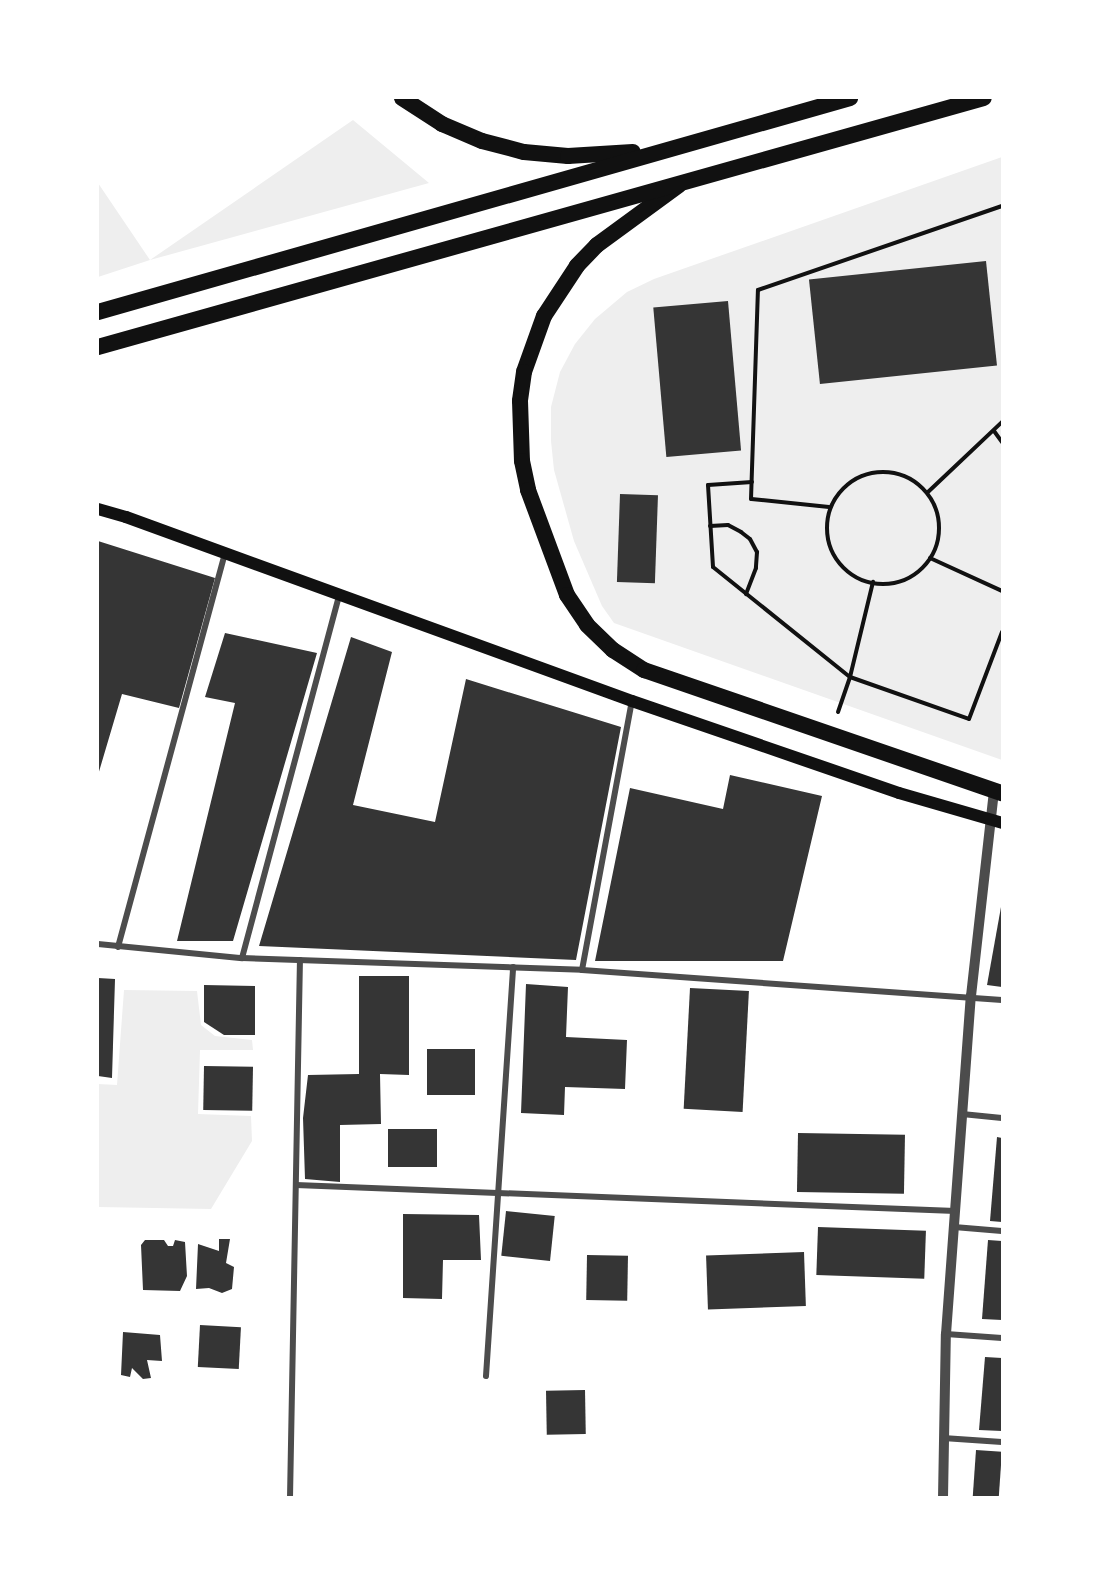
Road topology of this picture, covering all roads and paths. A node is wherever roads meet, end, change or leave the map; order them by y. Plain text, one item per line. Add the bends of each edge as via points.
1 (402, 98) edge
2 (850, 98) edge
3 (984, 98) edge
4 (667, 150) junction
5 (679, 185) junction
6 (1002, 206) edge
7 (98, 312) edge
8 (98, 347) edge
9 (1002, 422) edge
10 (994, 431) junction
11 (1002, 442) edge
12 (752, 482) junction
13 (928, 492) junction
14 (829, 507) junction
15 (98, 509) edge
16 (710, 526) junction
17 (225, 552) junction
18 (930, 558) junction
19 (873, 582) junction
20 (1002, 591) edge
21 (340, 594) junction
22 (747, 594) junction
23 (1002, 632) edge
24 (850, 677) junction
25 (848, 685) dead end
26 (632, 700) junction
27 (998, 792) edge
28 (996, 822) edge
29 (98, 944) edge
30 (117, 947) junction
31 (242, 958) junction
32 (300, 960) junction
33 (513, 968) junction
34 (582, 970) junction
35 (971, 996) junction
36 (1002, 1000) edge
37 (962, 1114) junction
38 (1002, 1118) edge
39 (296, 1185) junction
40 (498, 1193) junction
41 (955, 1211) junction
42 (954, 1227) junction
43 (1002, 1231) edge
44 (946, 1334) junction
45 (1002, 1338) edge
46 (486, 1376) dead end
47 (942, 1438) junction
48 (1002, 1442) edge
49 (290, 1497) edge
50 (943, 1497) edge

1 - 4 highway via 442,124 482,141 524,152 568,156
2 - 4 highway
3 - 5 highway
4 - 7 highway
5 - 8 highway
5 - 27 highway via 597,245 577,266 544,316 524,372 520,401 522,461 528,490 567,595 587,625 613,650 644,670
6 - 12 path via 758,290
9 - 10 path
10 - 11 path
10 - 13 path
12 - 14 path via 751,499
12 - 16 path via 708,485
13 - 14 path via 904,474 874,471 847,483
13 - 18 path via 940,519 937,549
14 - 19 path via 826,536 838,564 863,581
15 - 17 main road
16 - 22 path via 713,567
16 - 22 path via 728,525 750,539 757,552
17 - 21 main road
17 - 30 street
18 - 19 path via 920,572 892,585
18 - 20 path
19 - 24 path
21 - 26 main road
21 - 31 street
22 - 24 path
23 - 24 path via 969,719
24 - 25 path
26 - 28 main road via 898,793
26 - 34 street
27 - 28 street
28 - 35 street
29 - 30 street
30 - 31 street
31 - 32 street
32 - 33 street
32 - 39 street
33 - 34 street
33 - 40 street
34 - 35 street
35 - 36 street
35 - 37 street
37 - 38 street
37 - 41 street
39 - 40 street
39 - 49 street
40 - 41 street
40 - 46 street
41 - 42 street
42 - 43 street
42 - 44 street
44 - 45 street
44 - 47 street
47 - 48 street
47 - 50 street

